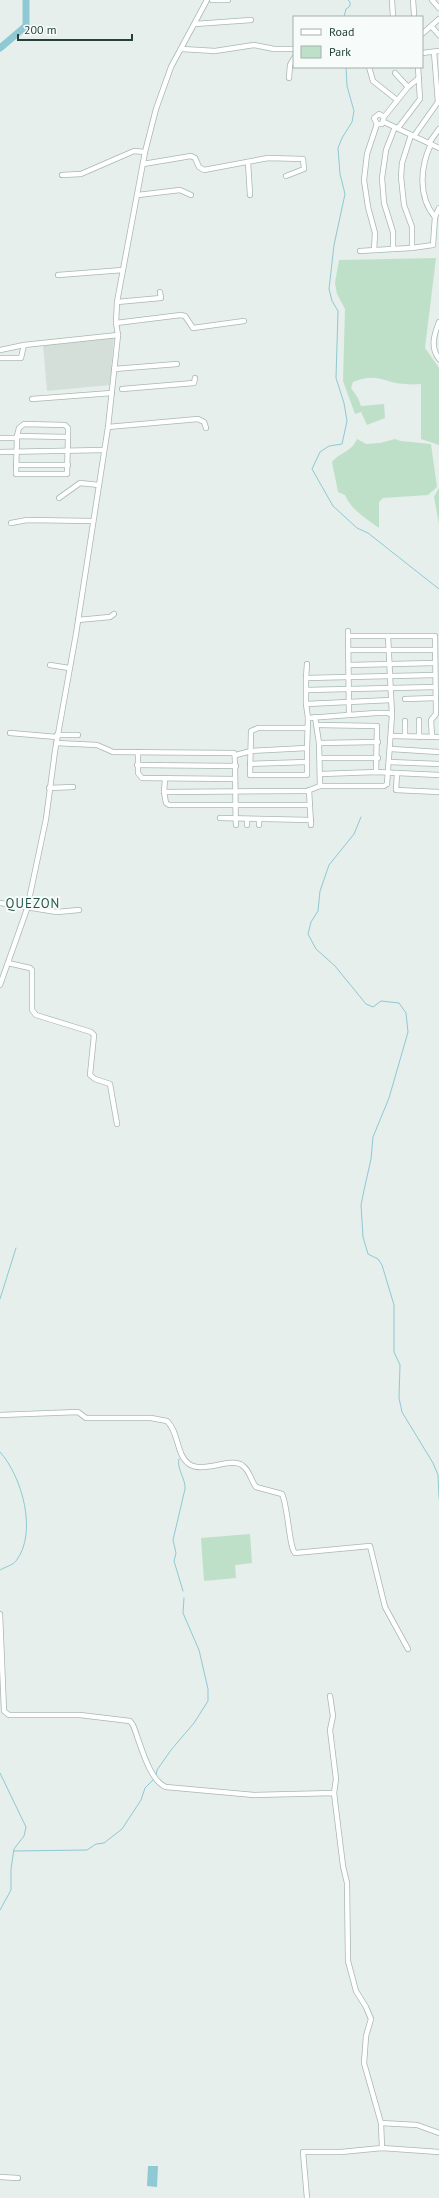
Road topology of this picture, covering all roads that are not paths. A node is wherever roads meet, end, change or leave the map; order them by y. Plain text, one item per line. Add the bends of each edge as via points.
1 (207, 0) edge
2 (212, 0) edge
3 (228, 0) edge
4 (392, 0) edge
5 (413, 0) edge
6 (432, 0) edge
7 (439, 8) edge
8 (414, 14) dead end
9 (392, 16) edge
10 (439, 19) edge
11 (251, 20) dead end
12 (195, 24) junction
13 (432, 27) junction
14 (423, 33) edge
15 (439, 35) edge
16 (182, 49) junction
17 (293, 49) edge
18 (437, 52) edge
19 (423, 53) edge
20 (293, 60) edge
21 (370, 68) edge
22 (418, 68) edge
23 (395, 73) dead end
24 (289, 78) dead end
25 (419, 78) junction
26 (408, 87) junction
27 (397, 100) junction
28 (384, 120) junction
29 (377, 124) junction
30 (396, 128) junction
31 (439, 129) edge
32 (413, 135) junction
33 (430, 144) junction
34 (439, 148) edge
35 (145, 152) junction
36 (248, 162) junction
37 (143, 164) junction
38 (62, 175) dead end
39 (286, 176) dead end
40 (138, 195) junction
41 (190, 195) dead end
42 (250, 195) dead end
43 (439, 208) edge
44 (435, 217) junction
45 (412, 248) junction
46 (393, 249) junction
47 (374, 250) junction
48 (360, 251) dead end
49 (123, 270) junction
50 (58, 275) dead end
51 (160, 292) dead end
52 (117, 302) junction
53 (244, 321) dead end
54 (439, 322) edge
55 (116, 323) junction
56 (118, 335) junction
57 (24, 345) junction
58 (0, 350) edge
59 (0, 358) edge
60 (439, 359) edge
61 (177, 364) dead end
62 (114, 369) junction
63 (195, 378) dead end
64 (122, 389) dead end
65 (114, 391) junction
66 (32, 399) dead end
67 (108, 427) junction
68 (206, 428) dead end
69 (17, 437) junction
70 (68, 437) junction
71 (0, 438) edge
72 (104, 450) junction
73 (69, 451) junction
74 (0, 452) edge
75 (16, 452) junction
76 (16, 465) junction
77 (68, 465) junction
78 (99, 485) junction
79 (59, 498) dead end
80 (93, 521) junction
81 (11, 523) dead end
82 (114, 614) dead end
83 (78, 620) junction
84 (348, 631) dead end
85 (348, 636) junction
86 (388, 636) junction
87 (349, 650) junction
88 (389, 650) junction
89 (435, 650) junction
90 (435, 663) junction
91 (307, 664) dead end
92 (389, 664) junction
93 (50, 665) dead end
94 (349, 665) junction
95 (69, 668) junction
96 (435, 674) junction
97 (390, 675) junction
98 (306, 678) junction
99 (349, 678) junction
100 (435, 687) junction
101 (391, 688) junction
102 (306, 690) junction
103 (349, 690) junction
104 (436, 698) junction
105 (405, 699) dead end
106 (391, 700) junction
107 (349, 702) junction
108 (306, 704) junction
109 (349, 715) junction
110 (392, 715) junction
111 (315, 717) junction
112 (308, 718) junction
113 (419, 720) dead end
114 (405, 721) dead end
115 (318, 725) junction
116 (307, 728) junction
117 (10, 732) dead end
118 (57, 736) junction
119 (78, 736) dead end
120 (392, 736) junction
121 (405, 736) junction
122 (419, 737) junction
123 (432, 737) junction
124 (439, 737) edge
125 (378, 742) junction
126 (56, 743) junction
127 (319, 743) junction
128 (308, 748) junction
129 (391, 749) junction
130 (251, 751) junction
131 (138, 752) junction
132 (439, 752) edge
133 (236, 755) junction
134 (320, 758) junction
135 (378, 758) junction
136 (307, 762) junction
137 (389, 762) junction
138 (250, 764) junction
139 (439, 764) edge
140 (137, 765) junction
141 (236, 766) junction
142 (376, 772) junction
143 (388, 772) junction
144 (321, 774) junction
145 (397, 774) junction
146 (439, 775) edge
147 (165, 779) junction
148 (235, 779) junction
149 (320, 786) junction
150 (73, 787) dead end
151 (49, 788) junction
152 (309, 790) junction
153 (234, 791) junction
154 (164, 792) junction
155 (439, 792) edge
156 (234, 804) junction
157 (310, 804) junction
158 (220, 818) dead end
159 (235, 819) junction
160 (247, 819) junction
161 (259, 819) junction
162 (272, 820) junction
163 (286, 820) junction
164 (236, 825) dead end
165 (247, 825) dead end
166 (259, 825) dead end
167 (272, 825) dead end
168 (286, 825) dead end
169 (0, 904) edge
170 (27, 909) junction
171 (79, 910) dead end
172 (8, 963) junction
173 (0, 986) edge
174 (117, 1124) dead end
175 (0, 1415) edge
176 (0, 1614) edge
177 (408, 1649) dead end
178 (330, 1696) dead end
179 (334, 1793) junction
180 (381, 2123) junction
181 (439, 2133) edge
182 (382, 2148) junction
183 (439, 2152) edge
184 (0, 2177) edge
185 (18, 2178) dead end
186 (307, 2198) edge

1 - 12 street
2 - 3 street
4 - 9 street
5 - 8 street
6 - 7 street
10 - 13 street
11 - 12 street
12 - 16 street
13 - 14 street
13 - 15 street
16 - 17 street via 215,51 254,45
16 - 35 street via 169,71 160,96
18 - 19 street
18 - 32 street via 438,102
20 - 24 street
21 - 27 street via 373,81
22 - 25 street
23 - 26 street
25 - 26 street
25 - 30 street via 420,99
26 - 27 street
27 - 28 street
28 - 29 street
28 - 29 street via 379,114 374,118
28 - 30 street
29 - 47 street via 367,154 364,180 375,234
30 - 32 street
30 - 46 street via 386,150 382,178 384,203 392,226
31 - 33 street
32 - 33 street
32 - 45 street via 402,163 401,177 404,205 412,227
33 - 34 street
33 - 44 street via 423,166 422,180 427,204
35 - 37 street
35 - 38 street via 134,151 81,174
36 - 37 street via 204,170 191,156
36 - 39 street via 268,158 303,159 304,169
36 - 42 street
37 - 40 street
40 - 41 street via 180,190
40 - 49 street
43 - 44 street
44 - 45 street via 433,245
45 - 46 street
46 - 47 street
47 - 48 street
49 - 50 street
49 - 52 street
51 - 52 street via 161,298
52 - 55 street
53 - 55 street via 193,328 185,316 181,315
54 - 60 street via 433,344
55 - 56 street
56 - 57 street
56 - 62 street
57 - 58 street
57 - 59 street via 21,358
61 - 62 street
62 - 65 street
63 - 64 street via 194,384
65 - 66 street
65 - 67 street
67 - 68 street via 198,419 204,422
67 - 72 street
69 - 70 street
69 - 70 street via 21,426 31,424 65,425 68,428
69 - 71 street
69 - 75 street
70 - 73 street
72 - 73 street
72 - 78 street
73 - 75 street
73 - 77 street
74 - 75 street
75 - 76 street
76 - 77 street
76 - 77 street via 15,472 18,475 66,476
78 - 79 street via 80,483
78 - 80 street
80 - 81 street via 27,520
80 - 83 street
82 - 83 street
83 - 95 street
84 - 85 street
85 - 86 street
85 - 87 street
86 - 88 street
86 - 89 street via 434,633
87 - 88 street
87 - 94 street
88 - 89 street
88 - 92 street
89 - 90 street
90 - 92 street
90 - 96 street
91 - 98 street
92 - 94 street
92 - 97 street
93 - 95 street
94 - 99 street
95 - 118 street
96 - 97 street
96 - 100 street
97 - 99 street
97 - 101 street
98 - 99 street
98 - 102 street
99 - 103 street
100 - 101 street
100 - 104 street
101 - 103 street
101 - 106 street
102 - 103 street
102 - 108 street
103 - 107 street
104 - 105 street
104 - 123 street via 436,714 431,720
106 - 107 street
106 - 110 street
107 - 108 street
107 - 109 street
108 - 112 street
109 - 110 street
109 - 111 street
110 - 120 street
111 - 112 street
111 - 115 street
112 - 116 street
113 - 122 street
114 - 121 street
115 - 125 street via 377,726
115 - 127 street
116 - 128 street
116 - 130 street via 255,729 251,732
117 - 118 street
118 - 119 street
118 - 126 street
120 - 121 street
120 - 129 street
121 - 122 street
122 - 123 street
123 - 124 street
125 - 127 street
125 - 135 street
126 - 131 street via 97,745 113,752
126 - 151 street
127 - 134 street
128 - 130 street
128 - 136 street
129 - 132 street
129 - 137 street
130 - 133 street
130 - 138 street
131 - 133 street
131 - 140 street
133 - 141 street
134 - 135 street
134 - 144 street
135 - 142 street
136 - 138 street
136 - 138 street via 307,775 304,776 252,776
137 - 139 street
137 - 143 street
140 - 141 street
140 - 147 street via 142,778
141 - 148 street
142 - 143 street
142 - 144 street
143 - 145 street
143 - 149 street via 387,784 384,786
144 - 149 street
145 - 146 street
145 - 155 street via 396,790
147 - 148 street
147 - 154 street
148 - 153 street
149 - 152 street
150 - 151 street
151 - 170 street via 46,819
152 - 153 street
152 - 157 street
153 - 154 street
153 - 156 street
154 - 156 street via 166,803 169,805
156 - 157 street
156 - 159 street
157 - 163 street via 311,823
158 - 159 street
159 - 160 street
159 - 164 street
160 - 161 street
160 - 165 street
161 - 162 street
161 - 166 street
162 - 163 street
162 - 167 street
163 - 168 street
169 - 170 street
170 - 171 street via 57,912
170 - 172 street
172 - 173 street
172 - 174 street via 32,970 32,1010 36,1015 94,1035 90,1075 94,1079 110,1084
175 - 177 street via 78,1412 86,1418 151,1418 167,1421 184,1458 190,1465 200,1467 237,1463 246,1469 256,1487 282,1494 295,1553 370,1546 385,1607
176 - 179 street via 6,1714 80,1715 130,1721 153,1777 166,1787 254,1795
178 - 179 street via 330,1730 336,1779
179 - 180 street via 343,1866 348,1883 348,1961 356,1991 370,2014 364,2063
180 - 181 street via 417,2125
180 - 182 street
182 - 183 street
182 - 186 street via 303,2152
184 - 185 street

